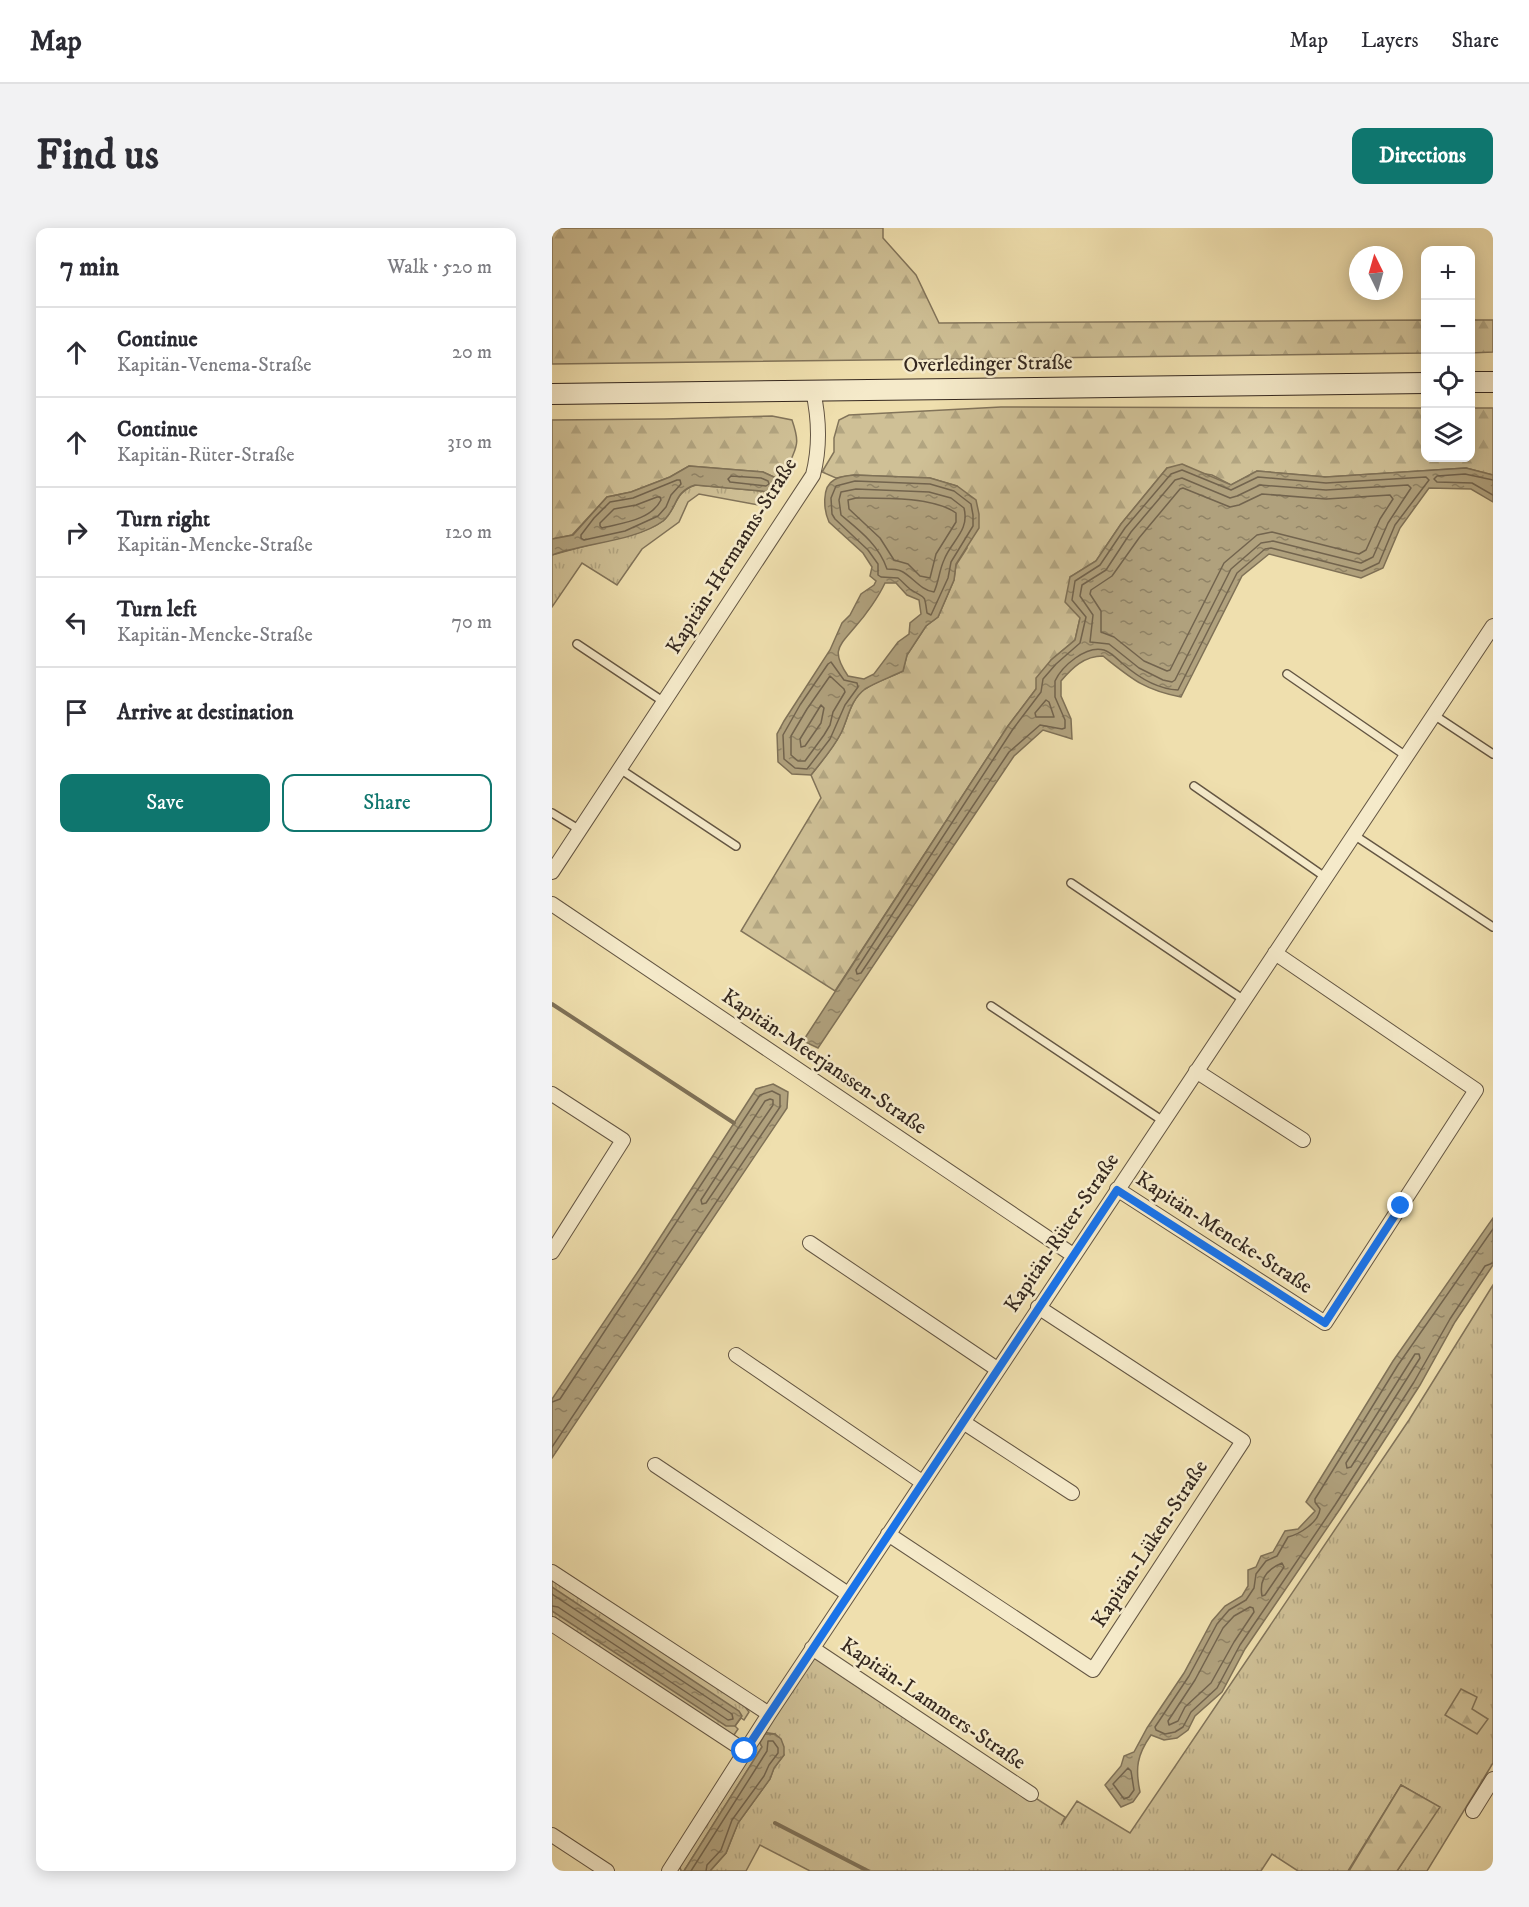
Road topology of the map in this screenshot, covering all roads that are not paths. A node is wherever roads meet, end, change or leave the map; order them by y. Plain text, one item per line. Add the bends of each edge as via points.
1 (1421, 382) edge
2 (1475, 382) edge
3 (1493, 382) edge
4 (813, 391) junction
5 (552, 394) edge
6 (1493, 626) edge
7 (577, 644) dead end
8 (1287, 674) dead end
9 (664, 702) junction
10 (1434, 715) junction
11 (1493, 754) edge
12 (1406, 756) junction
13 (620, 769) junction
14 (1194, 786) dead end
15 (552, 813) edge
16 (580, 830) junction
17 (1354, 835) junction
18 (736, 846) dead end
19 (552, 872) edge
20 (1326, 877) junction
21 (1071, 883) dead end
22 (552, 904) edge
23 (1493, 927) edge
24 (1275, 953) junction
25 (1244, 1000) junction
26 (991, 1006) dead end
27 (1196, 1071) junction
28 (552, 1094) edge
29 (1162, 1121) junction
30 (1303, 1140) dead end
31 (1117, 1190) junction
32 (810, 1243) dead end
33 (552, 1252) edge
34 (1073, 1255) junction
35 (1038, 1307) junction
36 (736, 1355) dead end
37 (997, 1369) junction
38 (963, 1422) junction
39 (655, 1465) dead end
40 (922, 1482) junction
41 (1072, 1493) dead end
42 (888, 1534) junction
43 (552, 1572) edge
44 (848, 1594) junction
45 (552, 1624) edge
46 (812, 1648) junction
47 (769, 1714) junction
48 (745, 1751) junction
49 (1493, 1779) edge
50 (1031, 1794) dead end
51 (1473, 1811) dead end
52 (552, 1835) edge
53 (607, 1871) edge
54 (669, 1871) edge

1 - 4 street, Overledinger Straße
2 - 3 street
4 - 5 street, Overledinger Straße
4 - 9 street, Kapitän-Hermanns-Straße via 818,426 813,474
6 - 10 street, Kapitän-Rüter-Straße
7 - 9 lane
8 - 12 lane
9 - 13 street, Kapitän-Hermanns-Straße
10 - 11 lane
10 - 12 street, Kapitän-Rüter-Straße
12 - 17 street, Kapitän-Rüter-Straße
13 - 16 street, Kapitän-Hermanns-Straße
13 - 18 lane
14 - 20 lane
15 - 16 lane
16 - 19 street, Kapitän-Hermanns-Straße
17 - 20 street, Kapitän-Rüter-Straße
17 - 23 lane
20 - 24 street, Kapitän-Rüter-Straße
21 - 25 lane
22 - 34 street, Kapitän-Meerjanssen-Straße
24 - 25 street, Kapitän-Rüter-Straße
24 - 31 street, Kapitän-Mencke-Straße via 1476,1089 1325,1323
25 - 27 street, Kapitän-Rüter-Straße
26 - 29 lane
27 - 29 street, Kapitän-Rüter-Straße
27 - 30 street
28 - 33 street via 623,1140
29 - 31 street, Kapitän-Rüter-Straße
31 - 34 street, Kapitän-Rüter-Straße
32 - 37 street
34 - 35 street, Kapitän-Rüter-Straße
35 - 37 street, Kapitän-Rüter-Straße
35 - 42 street, Kapitän-Lüken-Straße via 1243,1441 1093,1670
36 - 40 street
37 - 38 street, Kapitän-Rüter-Straße
38 - 40 street, Kapitän-Rüter-Straße
38 - 41 street
39 - 44 street
40 - 42 street, Kapitän-Rüter-Straße
42 - 44 street, Kapitän-Rüter-Straße
43 - 47 street
44 - 46 street, Kapitän-Rüter-Straße
45 - 48 street
46 - 47 street, Kapitän-Rüter-Straße
46 - 50 street, Kapitän-Lammers-Straße
47 - 48 street, Kapitän-Rüter-Straße
48 - 54 street, Kapitän-Rüter-Straße
49 - 51 street
52 - 53 street

